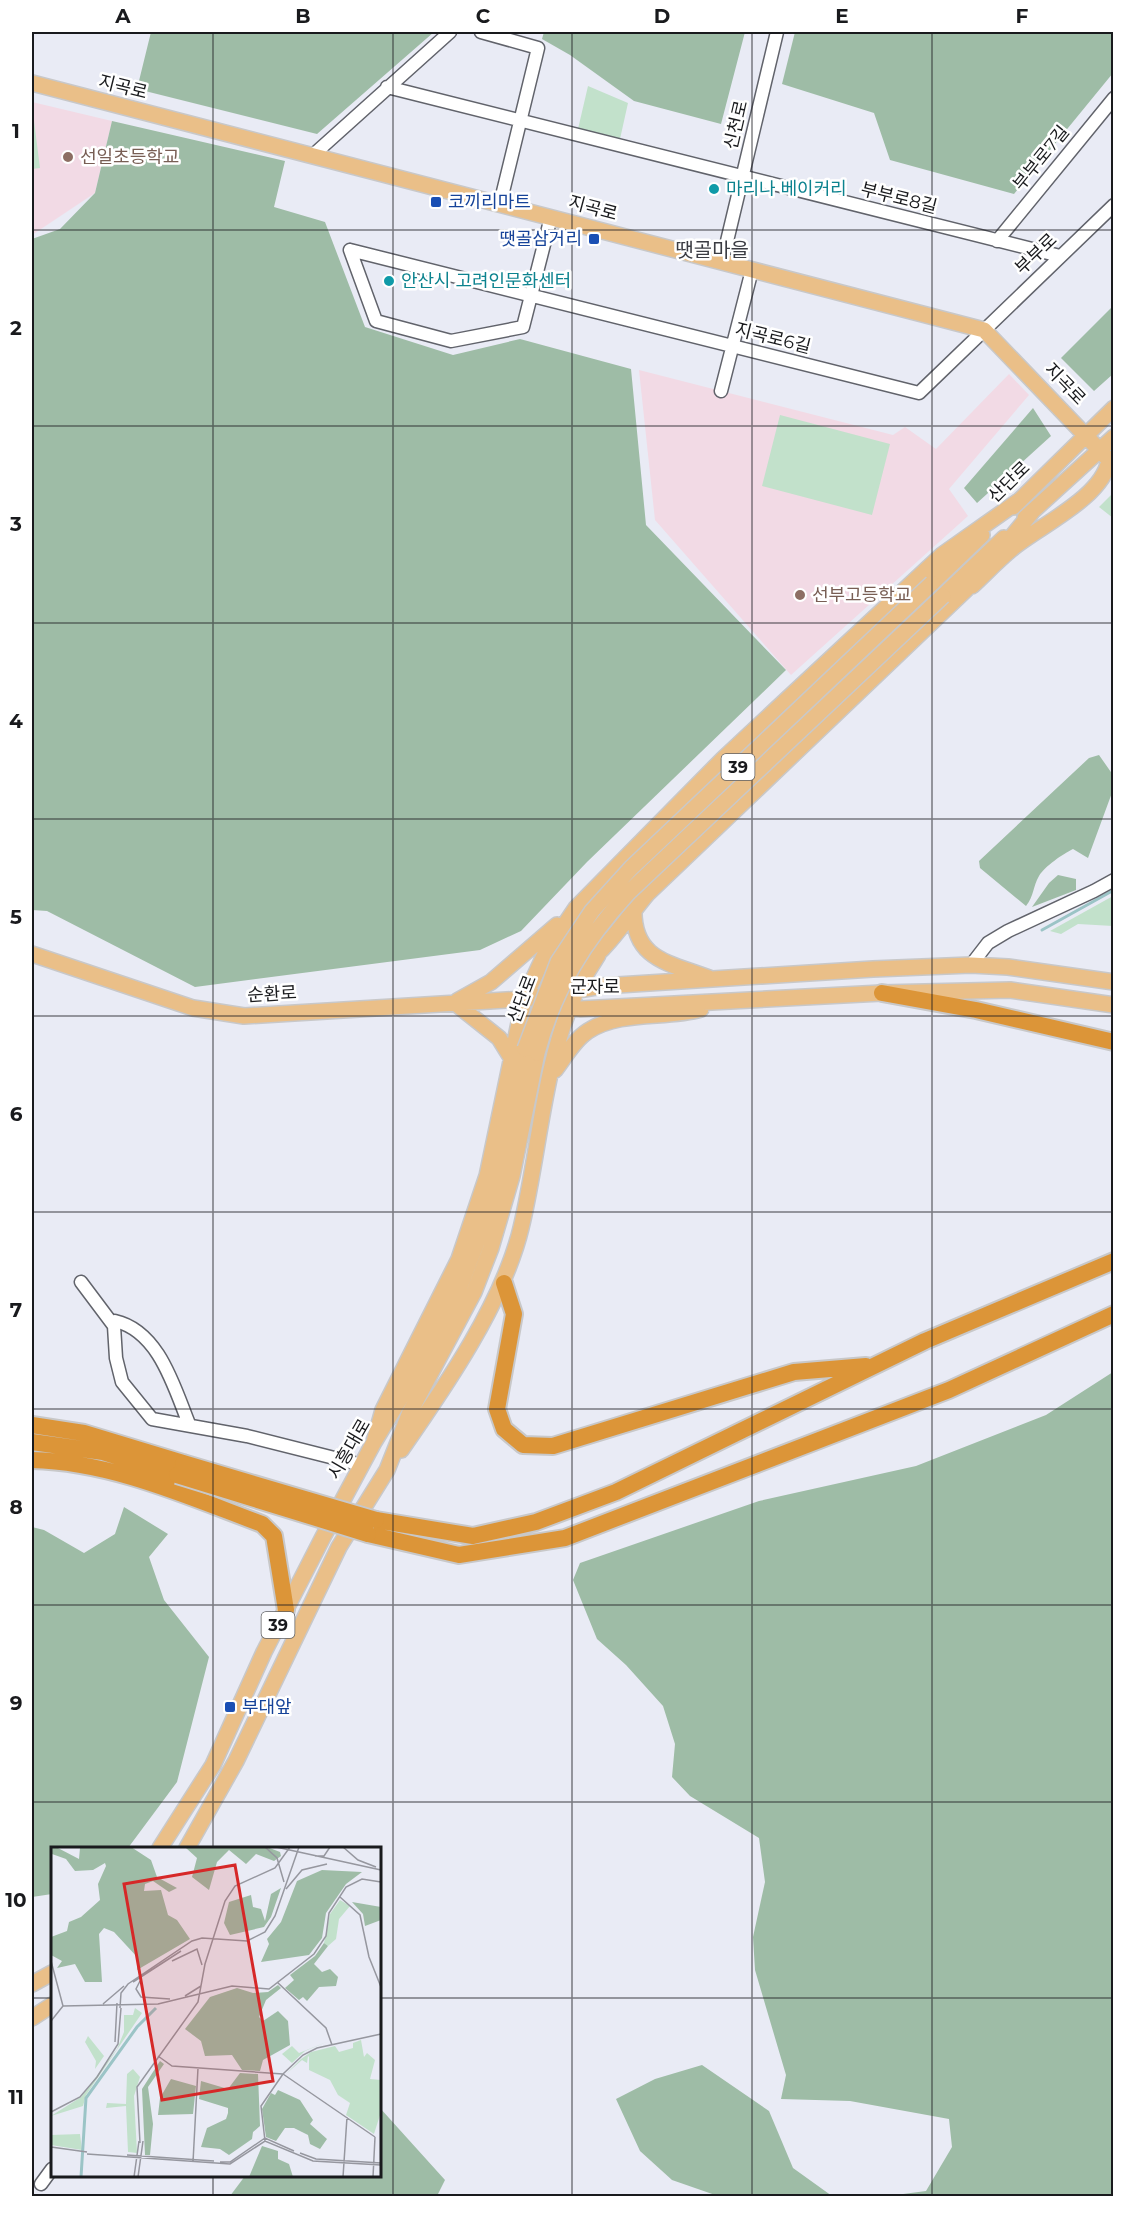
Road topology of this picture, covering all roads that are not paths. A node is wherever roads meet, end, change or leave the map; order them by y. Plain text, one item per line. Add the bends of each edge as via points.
1 (450, 32) edge
2 (481, 32) edge
3 (777, 32) edge
4 (32, 83) edge
5 (387, 87) junction
6 (1113, 98) edge
7 (520, 121) junction
8 (312, 156) junction
9 (742, 177) junction
10 (500, 204) junction
11 (1113, 205) edge
12 (551, 218) junction
13 (997, 241) junction
14 (1060, 256) junction
15 (722, 262) junction
16 (752, 270) junction
17 (531, 295) junction
18 (984, 330) junction
19 (732, 346) junction
20 (721, 391) dead end
21 (1113, 408) edge
22 (1086, 433) junction
23 (1113, 437) edge
24 (1101, 449) junction
25 (1020, 500) junction
26 (1032, 512) junction
27 (972, 586) junction
28 (1113, 880) edge
29 (579, 905) junction
30 (634, 908) junction
31 (564, 927) junction
32 (600, 951) junction
33 (32, 954) edge
34 (971, 965) junction
35 (564, 966) junction
36 (714, 980) junction
37 (1113, 982) edge
38 (622, 985) junction
39 (577, 989) junction
40 (882, 993) junction
41 (524, 999) junction
42 (729, 1001) junction
43 (455, 1003) junction
44 (1113, 1005) edge
45 (622, 1006) junction
46 (571, 1008) junction
47 (1113, 1042) edge
48 (525, 1054) junction
49 (552, 1072) junction
50 (1111, 1261) edge
51 (81, 1282) dead end
52 (504, 1283) junction
53 (1113, 1314) edge
54 (115, 1321) dead end
55 (876, 1365) junction
56 (404, 1408) junction
57 (189, 1424) junction
58 (32, 1425) edge
59 (32, 1442) edge
60 (374, 1442) junction
61 (32, 1460) edge
62 (362, 1465) junction
63 (180, 1469) junction
64 (387, 1470) junction
65 (372, 1527) junction
66 (286, 1610) junction
67 (161, 1847) edge
68 (188, 1847) edge
69 (51, 1973) edge
70 (32, 1984) edge
71 (51, 2006) edge
72 (32, 2018) edge
73 (51, 2170) edge
74 (41, 2184) dead end

1 - 5 street
2 - 7 street via 538,48
3 - 9 street, 신천로
4 - 8 main road, 지곡로
5 - 7 street, 부부로8길
5 - 8 street
6 - 13 street, 부부로7길
7 - 9 street, 부부로8길
7 - 10 street
8 - 10 main road, 지곡로
9 - 13 street, 부부로8길
9 - 15 street, 신천로
10 - 12 main road, 지곡로
11 - 14 street, 부부로
12 - 15 main road, 지곡로
12 - 17 street
13 - 14 street, 부부로8길
14 - 18 street, 부부로
15 - 16 main road, 지곡로
16 - 18 main road, 지곡로
16 - 19 street
17 - 17 street, 지곡로6길 via 350,250 376,321 451,341 523,327
17 - 19 street, 지곡로6길
18 - 19 street, 지곡로6길 via 919,393
18 - 22 main road, 지곡로
19 - 20 street
21 - 22 main road, 산단로 / 39
22 - 24 main road, 지곡로
22 - 25 main road, 산단로 / 39
23 - 24 main road, 산단로 / 39
24 - 26 main road, 산단로 / 39
24 - 27 main road via 1109,460 1107,472 1088,493 1015,546
25 - 29 main road via 942,555 723,759
25 - 35 main road, 산단로 / 39, bridge via 631,868 592,910
26 - 27 main road
26 - 35 main road, 산단로 / 39, bridge via 629,892
27 - 30 main road via 807,739
28 - 34 street via 1008,931 988,943
29 - 31 main road
29 - 43 main road via 491,982
30 - 32 main road
30 - 36 main road via 636,935 646,949 671,965
31 - 32 main road via 560,947 572,960 590,960
31 - 41 main road via 545,954
32 - 39 main road
33 - 43 main road, 순환로 via 192,1008 244,1016
34 - 36 main road, 군자로
34 - 37 main road, 군자로
35 - 48 main road, 산단로 / 39, bridge via 546,1016
36 - 38 main road, 군자로
38 - 39 main road, 군자로
38 - 45 main road via 612,997
39 - 41 main road, 군자로
39 - 46 main road
40 - 42 main road, 군자로
40 - 44 main road, 군자로 via 1010,990
40 - 47 highway
41 - 43 main road, 순환로
41 - 46 main road, 군자로
41 - 48 main road
42 - 45 main road, 군자로
42 - 49 main road via 683,1014 615,1020 583,1036
43 - 48 main road
45 - 46 main road, 군자로
46 - 49 main road
48 - 49 main road via 516,1051 524,1044 544,1048 550,1056
48 - 56 main road, 시흥대로 / 39 via 512,1176 491,1248 470,1301
48 - 60 main road via 500,1104 487,1176 459,1259 383,1410
49 - 52 main road via 521,1229
50 - 55 highway
51 - 57 street via 114,1326 122,1382 140,1407 152,1419
52 - 55 highway via 514,1314 497,1409 504,1429 523,1444 554,1446 794,1372
52 - 64 main road via 432,1405
53 - 65 highway via 949,1390 566,1538 459,1555
54 - 57 street via 131,1325 155,1351 172,1377
55 - 65 highway via 616,1492 536,1522 473,1536
56 - 60 main road, 시흥대로 / 39
56 - 64 main road, 시흥대로 / 39
57 - 62 street
58 - 63 highway via 75,1431
59 - 63 highway
60 - 62 main road, 시흥대로 / 39
61 - 66 highway via 99,1467 262,1524 274,1536
62 - 66 main road, 시흥대로 / 39
63 - 65 highway, bridge
64 - 68 main road, 시흥대로 / 39 via 339,1547 236,1761
66 - 67 main road, 시흥대로 / 39 via 213,1765
69 - 70 main road
71 - 72 main road
73 - 74 street

